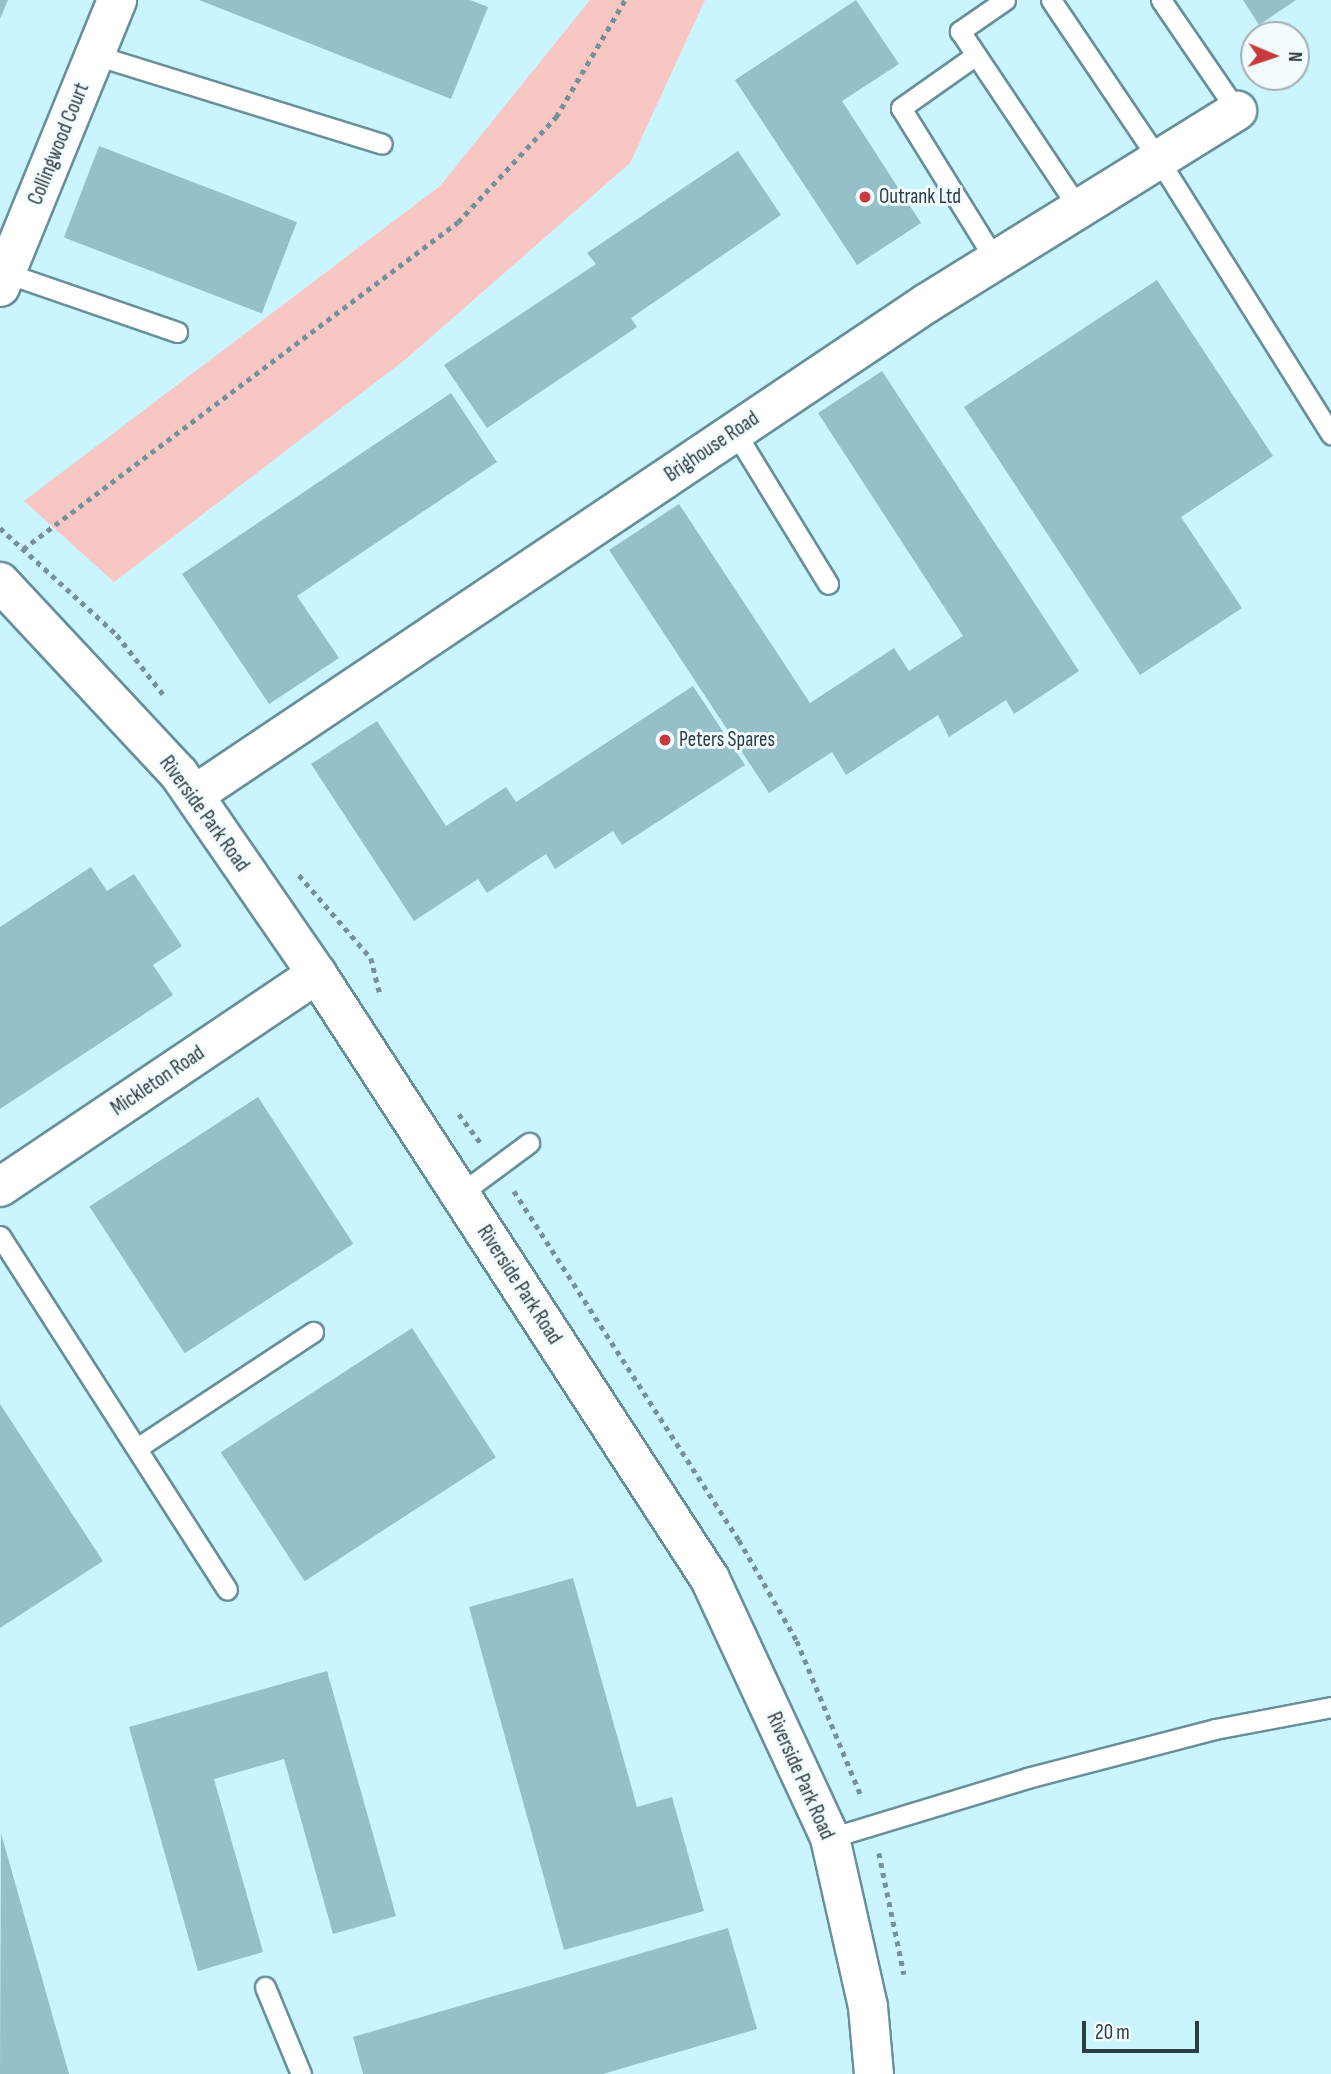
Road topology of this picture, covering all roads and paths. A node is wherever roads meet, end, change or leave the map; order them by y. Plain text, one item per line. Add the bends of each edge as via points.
1 (117, 0) edge
2 (625, 0) edge
3 (1005, 0) edge
4 (1051, 0) edge
5 (1161, 0) edge
6 (95, 55) junction
7 (976, 55) junction
8 (1237, 111) joint
9 (382, 144) dead end
10 (1159, 160) junction
11 (1079, 209) junction
12 (996, 261) junction
13 (3, 280) edge
14 (177, 332) dead end
15 (735, 432) junction
16 (1331, 434) edge
17 (8, 568) edge
18 (828, 584) dead end
19 (194, 794) junction
20 (317, 974) junction
21 (529, 1143) dead end
22 (0, 1187) edge
23 (460, 1194) junction
24 (0, 1236) edge
25 (313, 1332) dead end
26 (137, 1448) junction
27 (227, 1589) dead end
28 (1331, 1707) edge
29 (830, 1838) junction
30 (265, 1987) dead end
31 (301, 2074) edge
32 (874, 2074) edge

1 - 6 street, Collingwood Court
2 - 17 path via 556,117 458,222
3 - 7 lane via 960,31
4 - 10 lane
5 - 8 lane
6 - 9 lane
6 - 13 street, Collingwood Court
7 - 11 lane
7 - 12 lane via 901,108
8 - 10 street, Brighouse Road
10 - 11 street, Brighouse Road
10 - 16 lane
11 - 12 street, Brighouse Road
12 - 15 street, Brighouse Road
13 - 14 lane
15 - 18 lane
15 - 19 street, Brighouse Road
17 - 19 street, Riverside Park Road
19 - 20 street, Riverside Park Road
20 - 22 street, Mickleton Road
20 - 23 street, Riverside Park Road
21 - 23 lane
23 - 29 street, Riverside Park Road via 710,1578
24 - 26 lane
25 - 26 lane
26 - 27 lane
28 - 29 lane via 1202,1732
29 - 32 street, Riverside Park Road via 868,2007
30 - 31 lane

